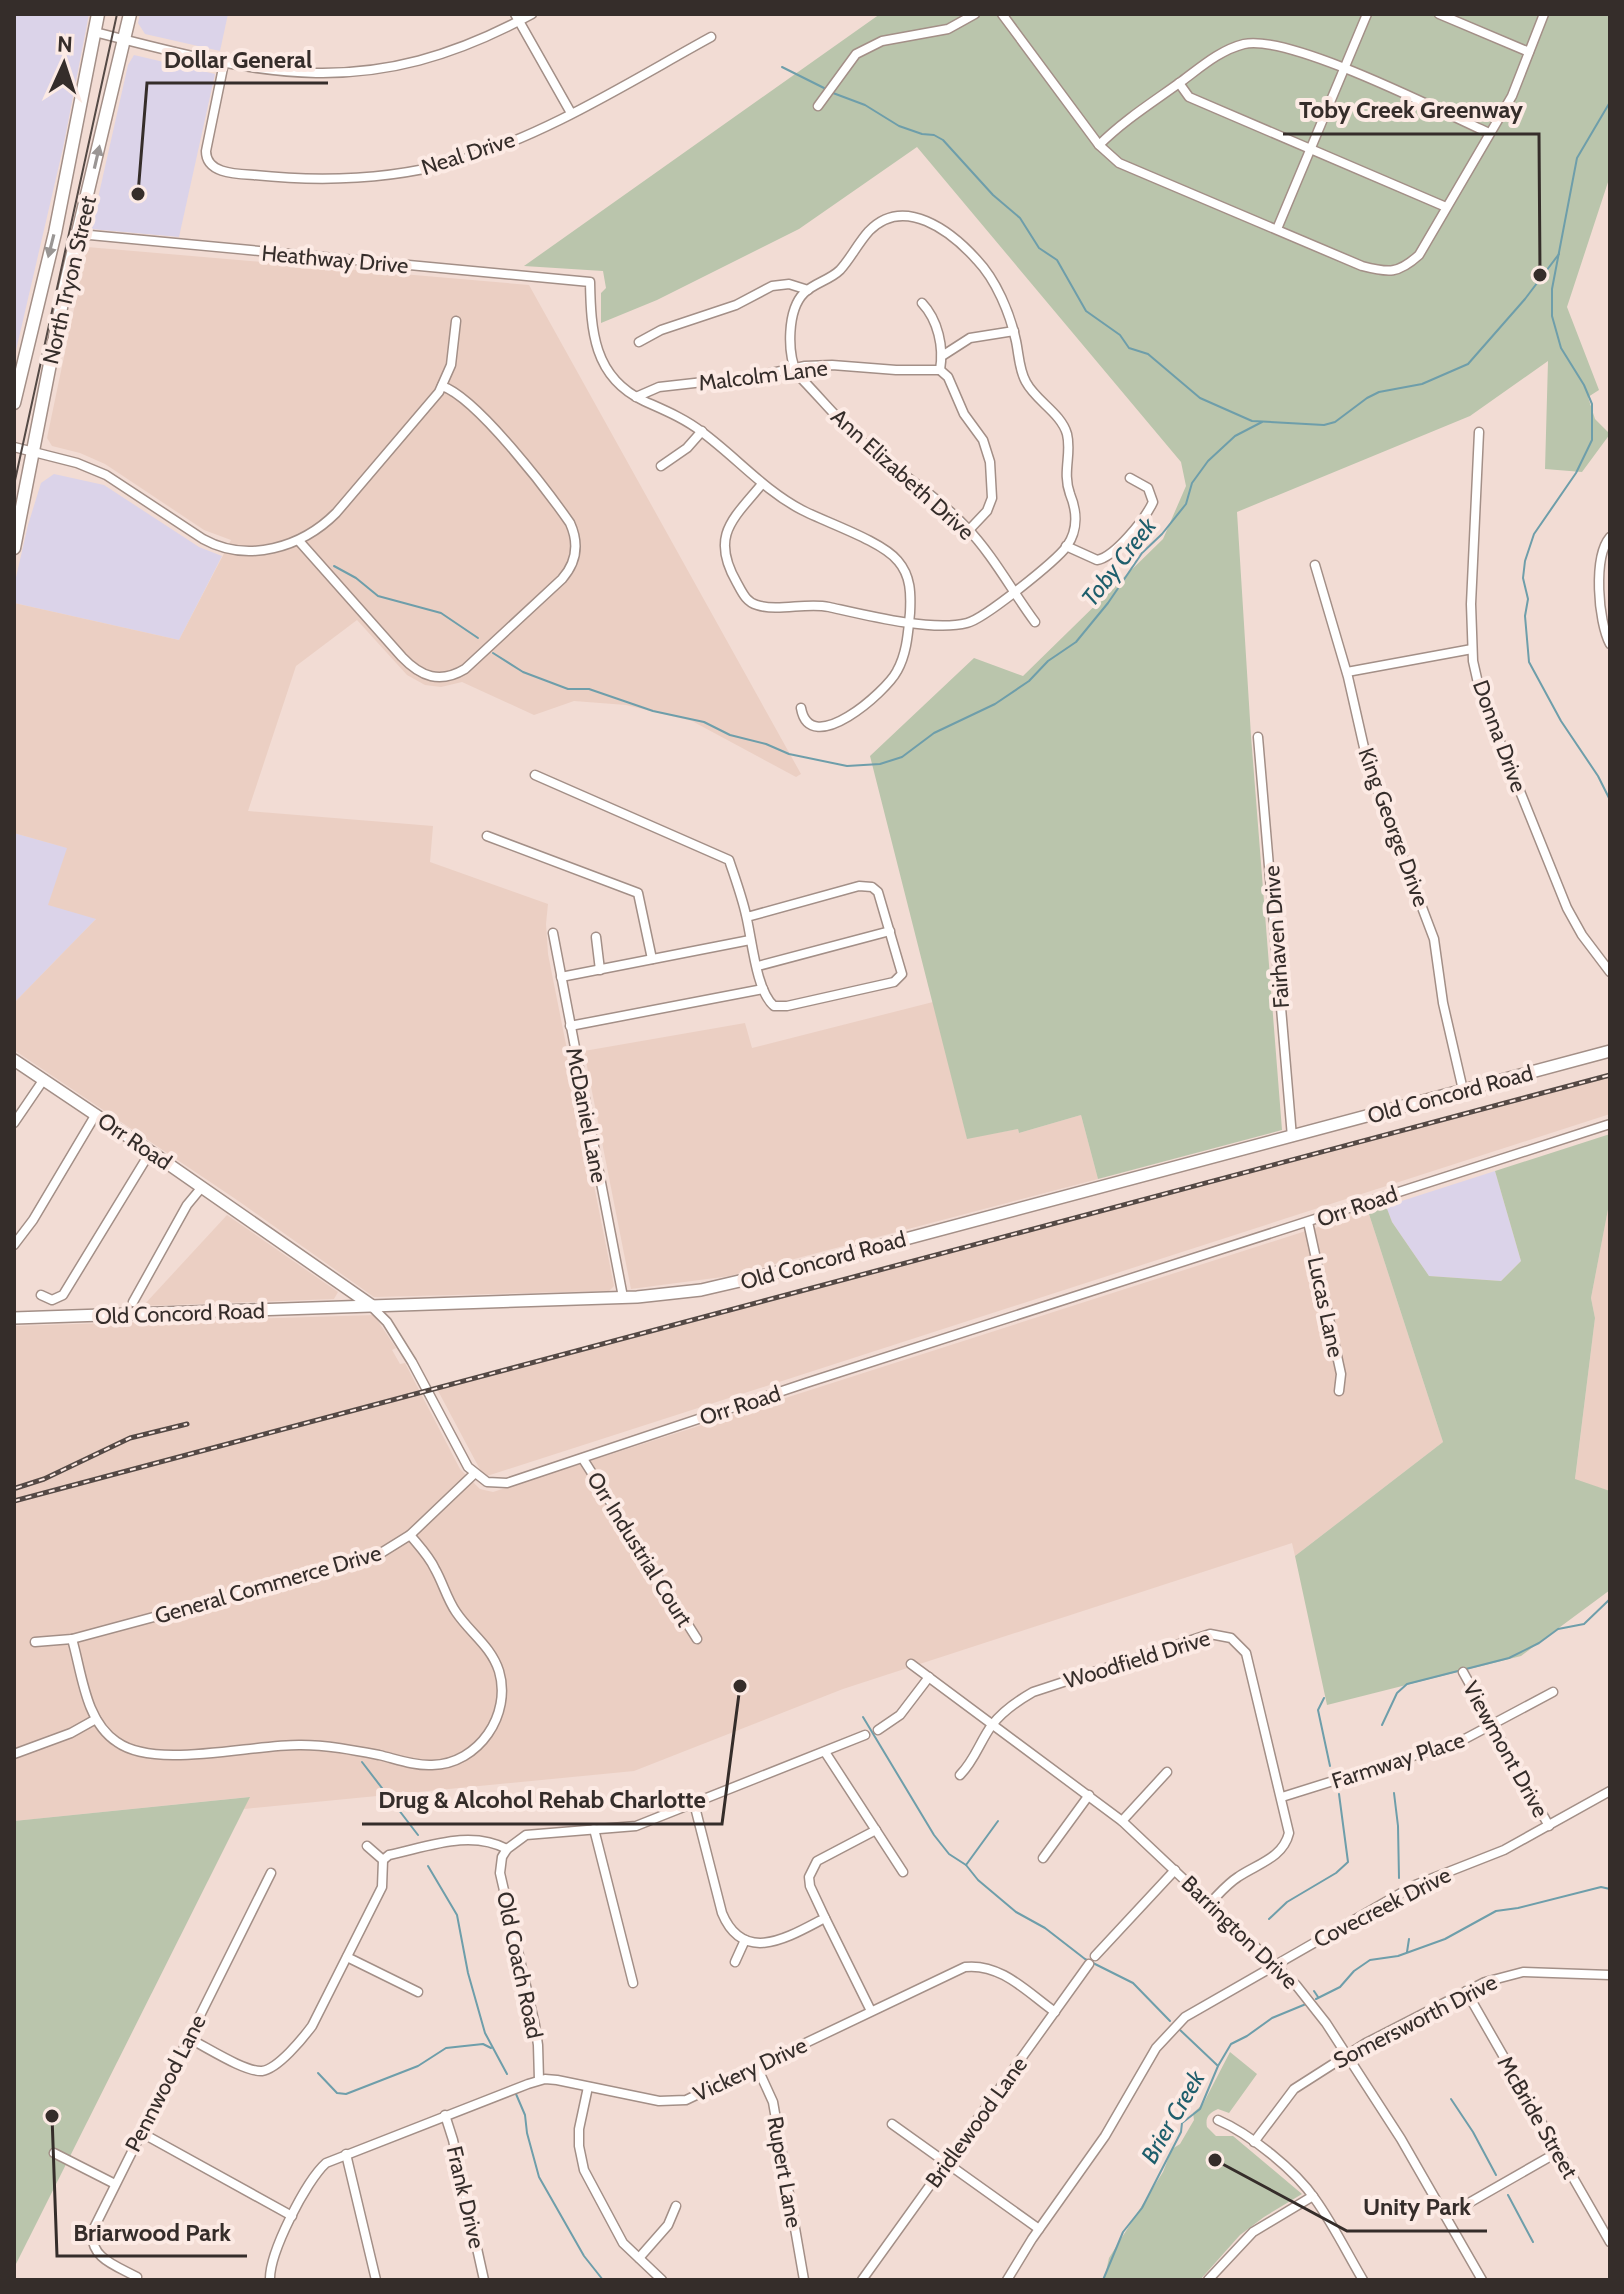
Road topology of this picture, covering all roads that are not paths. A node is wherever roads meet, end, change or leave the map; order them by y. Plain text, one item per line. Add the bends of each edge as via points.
1 (98, 14) edge
2 (130, 14) edge
3 (532, 14) edge
4 (975, 14) edge
5 (1002, 14) edge
6 (1367, 14) edge
7 (1439, 14) edge
8 (1544, 14) edge
9 (517, 17) edge
10 (95, 32) junction
11 (711, 37) dead end
12 (125, 40) junction
13 (1529, 52) junction
14 (224, 63) junction
15 (1345, 68) junction
16 (1179, 83) junction
17 (818, 106) dead end
18 (571, 113) junction
19 (1489, 133) junction
20 (1099, 145) junction
21 (1311, 150) junction
22 (1446, 207) junction
23 (1277, 229) junction
24 (79, 234) junction
25 (808, 290) junction
26 (922, 303) dead end
27 (456, 321) dead end
28 (1014, 331) junction
29 (639, 342) dead end
30 (942, 356) junction
31 (795, 368) junction
32 (940, 370) junction
33 (442, 386) junction
34 (636, 397) junction
35 (14, 403) edge
36 (702, 431) junction
37 (1479, 432) dead end
38 (14, 447) edge
39 (34, 453) junction
40 (661, 466) dead end
41 (1130, 478) dead end
42 (762, 484) junction
43 (969, 530) junction
44 (1610, 537) edge
45 (299, 541) junction
46 (1066, 546) junction
47 (14, 548) edge
48 (1315, 565) dead end
49 (1013, 592) junction
50 (909, 622) junction
51 (1035, 622) dead end
52 (1610, 644) edge
53 (1472, 649) junction
54 (1347, 672) junction
55 (801, 708) dead end
56 (1258, 737) dead end
57 (535, 775) dead end
58 (487, 836) dead end
59 (747, 917) junction
60 (890, 931) junction
61 (553, 933) dead end
62 (596, 937) dead end
63 (750, 940) junction
64 (652, 959) junction
65 (758, 966) junction
66 (600, 970) junction
67 (1610, 972) edge
68 (561, 977) junction
69 (763, 989) junction
70 (570, 1026) junction
71 (1610, 1051) edge
72 (14, 1060) edge
73 (44, 1079) junction
74 (1463, 1090) junction
75 (96, 1114) junction
76 (14, 1123) edge
77 (1610, 1124) edge
78 (1292, 1137) junction
79 (154, 1154) junction
80 (202, 1187) junction
81 (1308, 1222) junction
82 (14, 1245) edge
83 (41, 1295) dead end
84 (623, 1297) junction
85 (133, 1302) dead end
86 (371, 1306) junction
87 (14, 1318) edge
88 (1339, 1391) dead end
89 (583, 1459) junction
90 (474, 1474) junction
91 (410, 1535) junction
92 (72, 1639) junction
93 (697, 1639) dead end
94 (35, 1642) dead end
95 (911, 1664) dead end
96 (1463, 1672) dead end
97 (929, 1677) junction
98 (1553, 1692) dead end
99 (96, 1719) junction
100 (993, 1724) junction
101 (1492, 1725) junction
102 (878, 1730) dead end
103 (865, 1735) dead end
104 (825, 1752) junction
105 (14, 1754) edge
106 (1167, 1772) dead end
107 (960, 1775) dead end
108 (1610, 1791) edge
109 (1089, 1795) junction
110 (1282, 1797) junction
111 (694, 1803) junction
112 (1122, 1821) junction
113 (1549, 1826) junction
114 (594, 1829) junction
115 (876, 1830) junction
116 (367, 1846) dead end
117 (507, 1849) junction
118 (1043, 1858) dead end
119 (383, 1860) junction
120 (1175, 1870) junction
121 (903, 1872) dead end
122 (271, 1873) dead end
123 (1210, 1903) junction
124 (825, 1918) junction
125 (745, 1940) junction
126 (347, 1957) junction
127 (735, 1962) dead end
128 (1275, 1964) junction
129 (1610, 1975) edge
130 (633, 1983) dead end
131 (1466, 1991) junction
132 (418, 1992) dead end
133 (871, 2011) junction
134 (1055, 2012) junction
135 (188, 2038) junction
136 (1347, 2055) junction
137 (757, 2067) junction
138 (539, 2080) junction
139 (588, 2087) junction
140 (445, 2115) junction
141 (1218, 2120) dead end
142 (892, 2124) dead end
143 (140, 2132) junction
144 (1254, 2142) junction
145 (1558, 2152) junction
146 (54, 2153) dead end
147 (346, 2154) junction
148 (946, 2163) junction
149 (115, 2184) junction
150 (1313, 2196) junction
151 (676, 2206) dead end
152 (292, 2216) junction
153 (1446, 2216) junction
154 (1039, 2229) junction
155 (1610, 2242) edge
156 (639, 2258) junction
157 (137, 2277) dead end
158 (270, 2280) edge
159 (376, 2280) edge
160 (484, 2280) edge
161 (662, 2280) edge
162 (804, 2280) edge
163 (862, 2280) edge
164 (1007, 2280) edge
165 (1208, 2280) edge
166 (1363, 2280) edge
167 (1482, 2280) edge

1 - 10 main road, North Tryon Street
2 - 12 main road, North Tryon Street
3 - 9 street
4 - 17 street via 948,29 882,41 856,54
5 - 20 street
6 - 15 street
7 - 13 street
8 - 13 street
9 - 14 street via 442,55 359,73 287,73
9 - 18 street
10 - 12 street
10 -> 35 main road, North Tryon Street
11 - 18 street, Neal Drive
12 - 14 street
24 -> 12 main road, North Tryon Street
13 - 19 street via 1512,96
14 - 18 street, Neal Drive via 207,160 223,171 248,175 331,180 428,168 475,155
15 - 16 street via 1271,42 1246,43 1223,51
15 - 19 street
15 - 21 street
16 - 20 street
16 - 21 street via 1189,97
19 - 22 street
20 - 23 street via 1119,163
21 - 22 street
21 - 23 street
22 - 23 street via 1419,255 1404,268 1386,272
24 - 34 street, Heathway Drive via 590,282 597,349 609,371
24 - 39 main road, North Tryon Street
25 - 28 street via 840,270 877,224 914,216 938,227 979,261
25 - 29 street via 772,286
25 - 31 street via 791,327
26 - 30 street via 933,317
27 - 33 street via 451,365
28 - 30 street via 970,338
28 - 46 street via 1024,380 1068,437 1066,474 1075,521
30 - 32 street
31 - 32 street, Malcolm Lane
31 - 34 street, Malcolm Lane via 659,387
31 - 43 street, Ann Elizabeth Drive via 857,437
32 - 43 street via 983,440 990,462 992,498
33 - 45 street via 336,513
33 - 45 street via 462,395 493,427 570,523 576,545 566,576 465,669 431,677 402,657
34 - 36 street
36 - 40 street
36 - 42 street
37 - 53 street, Donna Drive
38 - 39 street
39 - 45 street via 106,475 221,547 253,550
39 - 47 main road, North Tryon Street
41 - 46 street via 1148,488 1153,502 1113,553 1097,560
42 - 50 street via 896,558 910,586
42 - 50 street via 725,534 727,563 747,599 759,606 818,605
43 - 49 street, Ann Elizabeth Drive
44 - 52 street via 1601,553 1600,606
46 - 49 street
48 - 54 street, King George Drive
49 - 50 street via 980,619 964,624
49 - 51 street, Ann Elizabeth Drive
50 - 55 street via 903,659 883,690 830,725 813,725
53 - 54 street
53 - 67 street, Donna Drive via 1480,692 1567,908
54 - 74 street, King George Drive via 1373,778 1434,939
56 - 78 street, Fairhaven Drive
57 - 59 street via 729,860
58 - 64 street via 638,893
59 - 60 street via 866,885 878,892
59 - 63 street
60 - 65 street
60 - 69 street via 902,971 894,982 779,1007 768,1002
61 - 68 street, McDaniel Lane
62 - 66 street
63 - 64 street
63 - 65 street
64 - 66 street
65 - 69 street
66 - 68 street
68 - 70 street, McDaniel Lane
69 - 70 street
70 - 84 street, McDaniel Lane
71 - 74 street, Old Concord Road
72 - 73 street, Orr Road
73 - 75 street, Orr Road
73 - 76 street
74 - 78 street, Old Concord Road
75 - 79 street, Orr Road
75 - 82 street
77 - 81 street, Orr Road
78 - 84 street, Old Concord Road via 732,1284
79 - 80 street, Orr Road
79 - 83 street via 146,1159 63,1295 52,1300
80 - 85 street
80 - 86 street, Orr Road
81 - 88 street, Lucas Lane via 1341,1374
81 - 89 street, Orr Road
84 - 86 street, Old Concord Road
86 - 87 street, Old Concord Road
86 - 90 street, Orr Road via 412,1362
89 - 90 street, Orr Road via 507,1483 487,1482
89 - 93 street, Orr Industrial Court
90 - 91 street, General Commerce Drive
91 - 92 street, General Commerce Drive via 360,1563
91 - 99 street via 499,1673 498,1714 487,1736 466,1755 432,1766 314,1745 149,1755 117,1743
92 - 94 street, General Commerce Drive
92 - 99 street
95 - 97 street, Barrington Drive
96 - 101 street, Viewmont Drive
97 - 100 street, Barrington Drive
97 - 102 street via 900,1715
98 - 101 street, Farmway Place
99 - 105 street
100 - 107 street, Woodfield Drive
100 - 109 street, Barrington Drive
100 - 110 street, Woodfield Drive via 1023,1698 1048,1686 1219,1634 1235,1640 1246,1653
101 - 110 street, Farmway Place via 1444,1748
101 - 113 street, Viewmont Drive
103 - 104 street
104 - 111 street
104 - 115 street
106 - 112 street
108 - 113 street, Covecreek Drive
109 - 112 street, Barrington Drive
109 - 118 street
110 - 123 street, Woodfield Drive via 1289,1833 1283,1848
111 - 114 street via 636,1826
111 - 125 street via 723,1918
112 - 120 street, Barrington Drive
113 - 128 street, Covecreek Drive via 1415,1885
114 - 117 street via 526,1835
114 - 130 street
115 - 121 street
115 - 124 street via 813,1865 809,1883
116 - 119 street
117 - 119 street via 483,1840 459,1840
117 - 138 street, Old Coach Road via 500,1873 537,2035
119 - 126 street via 382,1887
120 - 123 street, Barrington Drive
120 - 134 street, Bridlewood Lane via 1092,1960
122 - 135 street, Pennwood Lane
123 - 128 street, Barrington Drive
124 - 125 street via 779,1941
124 - 133 street
125 - 127 street
126 - 132 street
126 - 135 street via 312,2026 271,2068 253,2069
128 - 136 street, Barrington Drive via 1305,1994
128 - 154 street, Covecreek Drive via 1197,2009 1166,2035 1105,2136
129 - 131 street, Somersworth Drive via 1510,1974
131 - 136 street, Somersworth Drive
131 - 145 street, McBride Street
133 - 134 street, Vickery Drive via 974,1966 1002,1974
133 - 137 street, Vickery Drive
134 - 148 street, Bridlewood Lane
135 - 143 street, Pennwood Lane
136 - 144 street, Somersworth Drive via 1294,2089
136 - 153 street, Barrington Drive
137 - 139 street, Vickery Drive via 679,2101
137 - 162 street, Rupert Lane via 773,2102
138 - 139 street, Vickery Drive
138 - 140 street, Vickery Drive
139 - 156 street via 579,2129 582,2162 619,2236
140 - 147 street, Vickery Drive
140 - 160 street, Frank Drive
141 - 144 street
142 - 148 street
143 - 149 street, Pennwood Lane
143 - 152 street
144 - 150 street
145 - 153 street
145 - 155 street, McBride Street
146 - 149 street
147 - 152 street, Vickery Drive via 318,2171
147 - 159 street
148 - 154 street
148 - 163 street, Bridlewood Lane
149 - 157 street, Pennwood Lane via 94,2224 92,2243 97,2253
150 - 165 street via 1253,2232
150 - 166 street
151 - 156 street via 668,2225
152 - 158 street, Vickery Drive via 275,2247
153 - 167 street, Barrington Drive
154 - 164 street, Covecreek Drive
156 - 161 street

